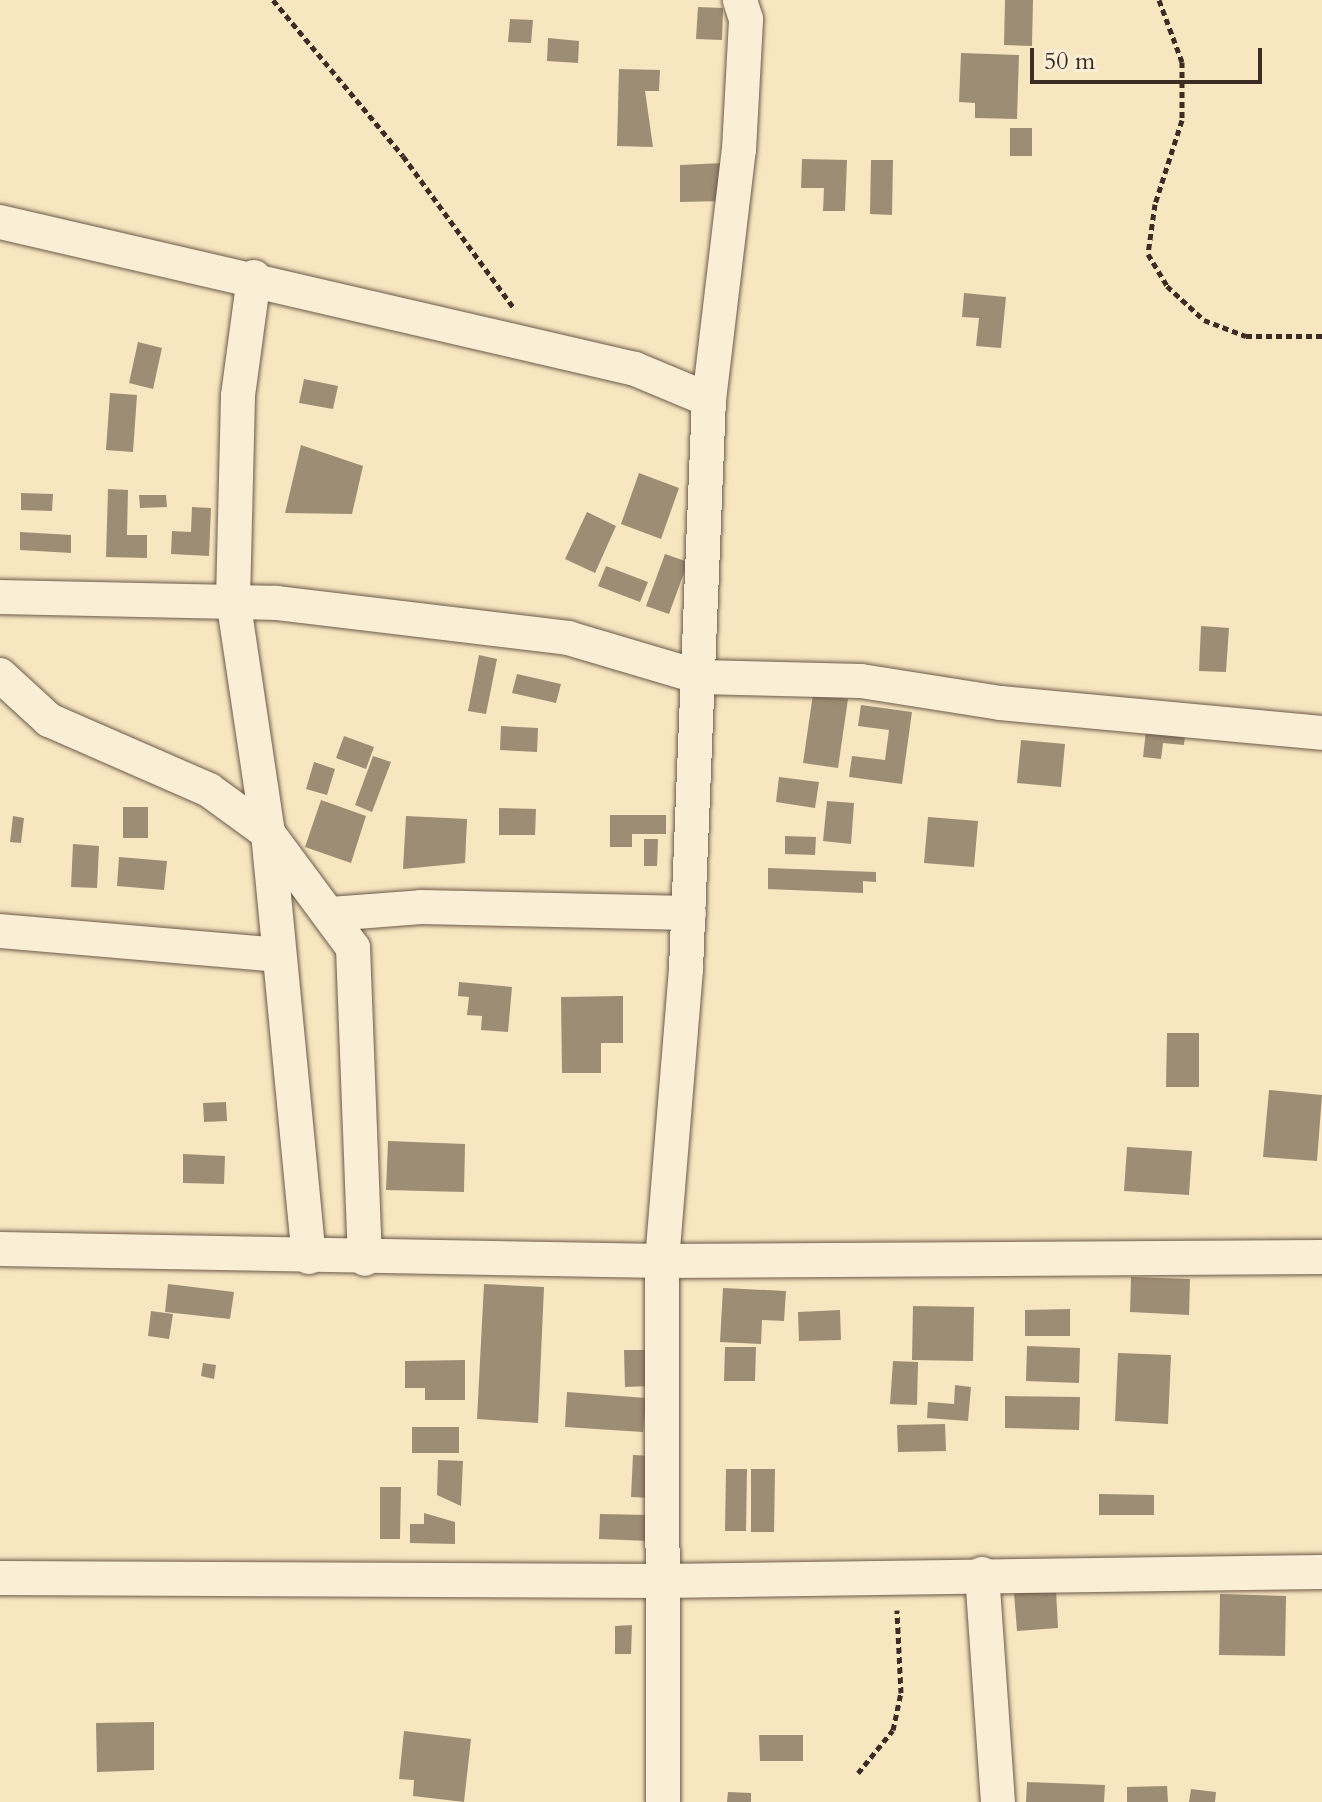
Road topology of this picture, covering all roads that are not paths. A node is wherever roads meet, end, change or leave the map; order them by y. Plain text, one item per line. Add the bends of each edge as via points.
1 (740, 0) edge
2 (0, 222) edge
3 (254, 277) junction
4 (709, 400) junction
5 (0, 597) edge
6 (233, 599) junction
7 (0, 675) edge
8 (700, 677) junction
9 (1322, 733) edge
10 (268, 833) junction
11 (689, 913) junction
12 (331, 914) junction
13 (0, 931) edge
14 (278, 955) junction
15 (0, 1249) edge
16 (309, 1257) junction
17 (1322, 1257) edge
18 (365, 1259) junction
19 (662, 1261) junction
20 (1322, 1572) edge
21 (982, 1574) junction
22 (0, 1578) edge
23 (662, 1581) junction
24 (663, 1802) edge
25 (998, 1802) edge

1 - 4 street via 746,19 738,164
2 - 3 street
3 - 4 street via 635,369
3 - 6 street via 238,396
4 - 8 street
5 - 6 street
6 - 8 street via 568,638
6 - 10 street
7 - 10 street via 49,720 209,790
8 - 9 street via 861,681 1000,703
8 - 11 street
10 - 12 street
10 - 14 street
11 - 12 street via 421,907
11 - 19 street
12 - 18 street via 353,948 358,975
13 - 14 street
14 - 16 street
15 - 16 street
16 - 18 street
17 - 19 street
18 - 19 street
19 - 23 street
20 - 21 street
21 - 23 street
21 - 25 street
22 - 23 street
23 - 24 street

